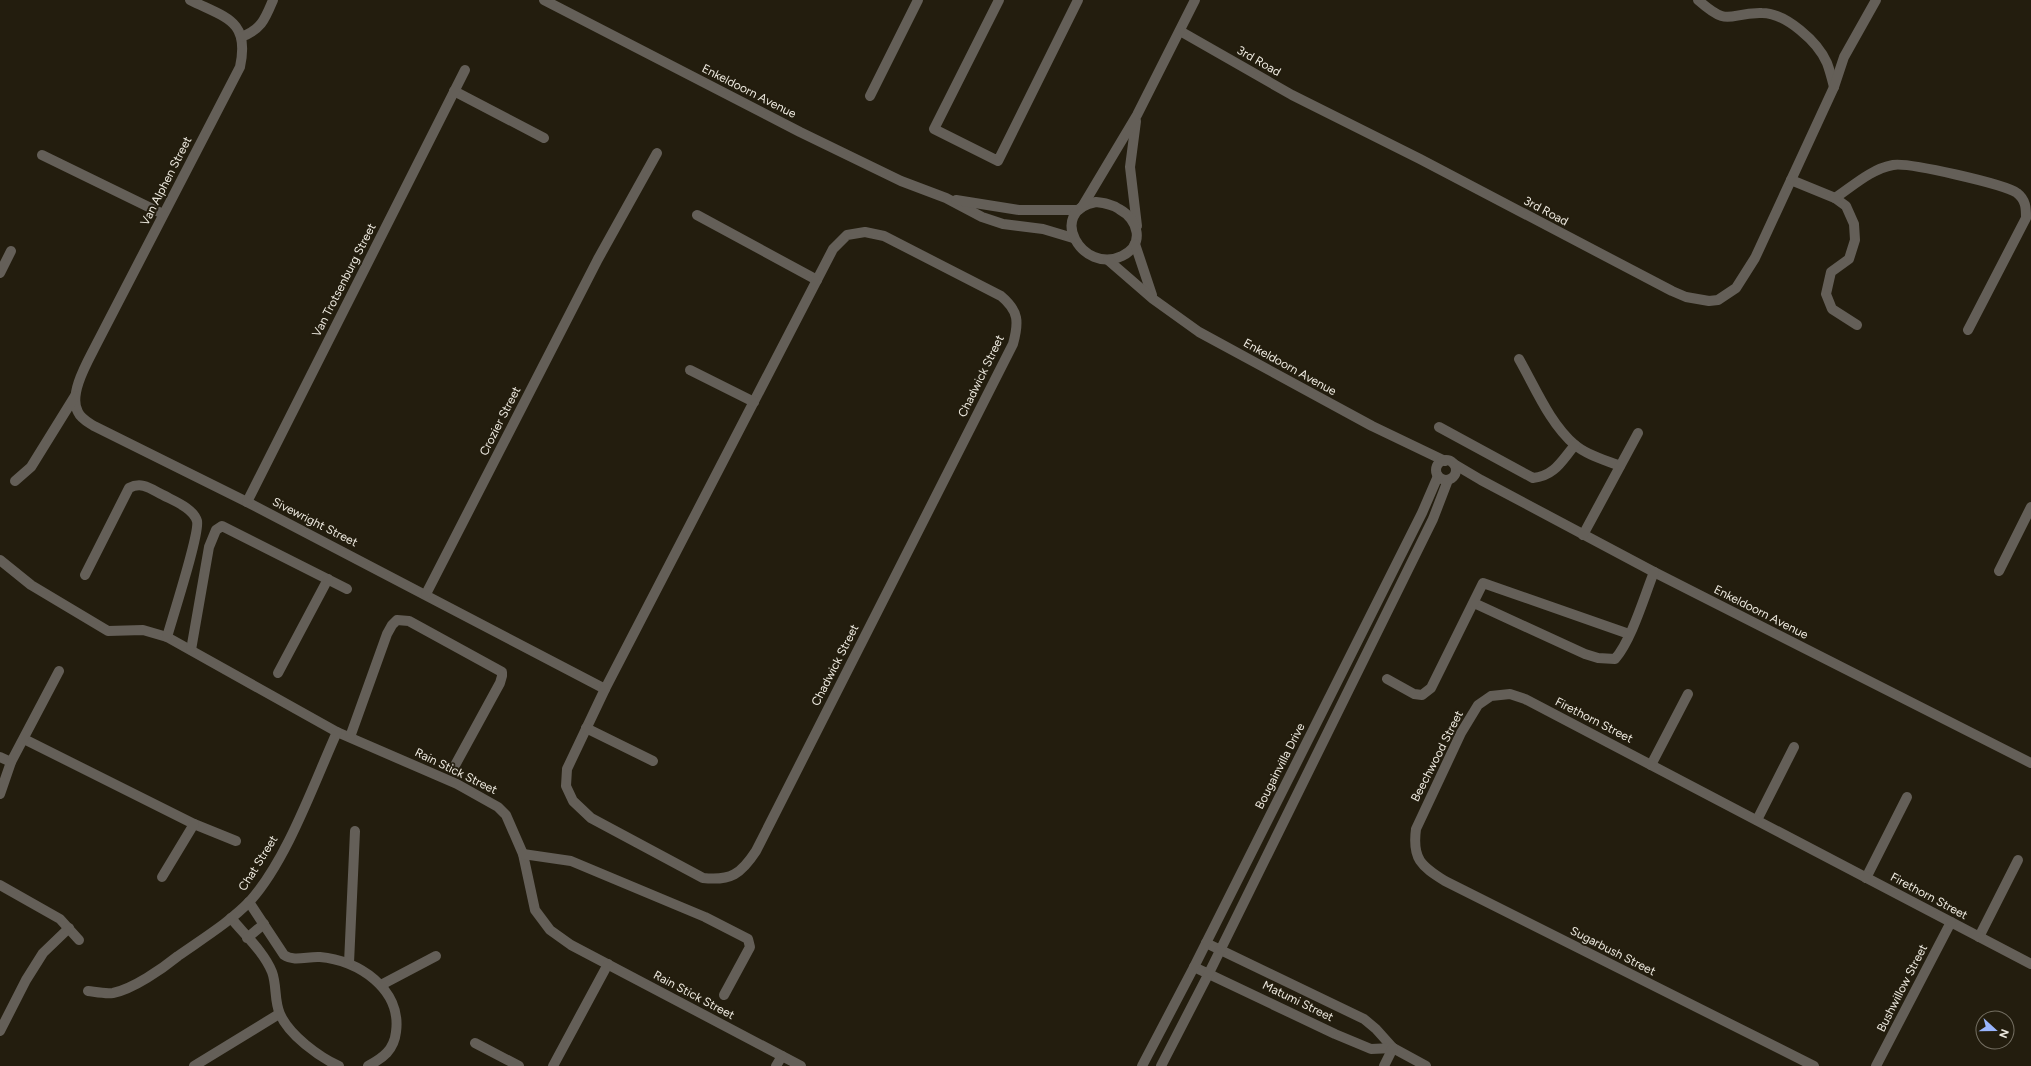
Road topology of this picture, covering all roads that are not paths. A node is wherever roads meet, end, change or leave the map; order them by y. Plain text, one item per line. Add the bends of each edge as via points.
1 (190, 0) edge
2 (273, 0) edge
3 (544, 0) edge
4 (918, 0) edge
5 (999, 0) edge
6 (1078, 0) edge
7 (1195, 0) edge
8 (1698, 0) edge
9 (1876, 0) edge
10 (1180, 31) junction
11 (241, 37) junction
12 (465, 70) dead end
13 (1834, 87) junction
14 (454, 91) junction
15 (870, 96) dead end
16 (1137, 115) junction
17 (544, 138) dead end
18 (657, 153) dead end
19 (42, 155) dead end
20 (1791, 180) junction
21 (946, 198) junction
22 (1835, 198) junction
23 (1080, 208) junction
24 (163, 214) junction
25 (697, 215) dead end
26 (1138, 231) junction
27 (1073, 238) junction
28 (1135, 244) junction
29 (11, 251) dead end
30 (1108, 260) junction
31 (0, 273) edge
32 (817, 280) junction
33 (1153, 299) junction
34 (1857, 325) dead end
35 (1968, 330) dead end
36 (1519, 359) dead end
37 (690, 370) dead end
38 (75, 396) junction
39 (754, 402) junction
40 (1439, 427) dead end
41 (1638, 433) dead end
42 (1575, 445) junction
43 (1620, 466) junction
44 (1446, 471) junction
45 (15, 481) dead end
46 (247, 502) junction
47 (2031, 507) edge
48 (1583, 535) junction
49 (0, 560) edge
50 (1999, 571) dead end
51 (1654, 572) junction
52 (85, 575) dead end
53 (328, 579) junction
54 (348, 589) dead end
55 (426, 594) junction
56 (1474, 603) junction
57 (1629, 634) junction
58 (167, 636) junction
59 (191, 650) junction
60 (59, 672) dead end
61 (278, 673) dead end
62 (1387, 679) dead end
63 (605, 689) junction
64 (1688, 694) dead end
65 (1525, 699) joint
66 (586, 728) junction
67 (337, 732) junction
68 (350, 737) junction
69 (24, 739) junction
70 (1794, 747) dead end
71 (0, 757) edge
72 (11, 762) junction
73 (653, 762) dead end
74 (2031, 763) edge
75 (1651, 765) junction
76 (454, 769) dead end
77 (0, 794) edge
78 (1907, 797) dead end
79 (1757, 820) junction
80 (194, 824) junction
81 (356, 831) dead end
82 (236, 841) dead end
83 (1414, 846) joint
84 (523, 854) junction
85 (2018, 860) dead end
86 (162, 877) dead end
87 (1866, 878) junction
88 (0, 885) edge
89 (249, 902) junction
90 (231, 918) junction
91 (1951, 922) junction
92 (264, 924) junction
93 (69, 928) junction
94 (1979, 937) junction
95 (247, 938) junction
96 (78, 940) dead end
97 (1206, 943) junction
98 (1221, 949) junction
99 (436, 956) dead end
100 (349, 963) junction
101 (608, 964) junction
102 (2031, 964) edge
103 (1194, 967) junction
104 (1209, 973) junction
105 (381, 986) junction
106 (88, 991) dead end
107 (724, 995) dead end
108 (279, 1014) junction
109 (0, 1031) edge
110 (475, 1043) dead end
111 (1393, 1048) junction
112 (782, 1056) junction
113 (194, 1066) edge
114 (339, 1066) edge
115 (368, 1066) edge
116 (519, 1066) edge
117 (553, 1066) edge
118 (776, 1066) edge
119 (801, 1066) edge
120 (1142, 1066) edge
121 (1161, 1066) edge
122 (1384, 1066) edge
123 (1426, 1066) edge
124 (1814, 1066) edge
125 (1876, 1066) edge

1 - 11 street, Van Alphen Street via 226,18 237,26
2 - 11 street via 258,29
3 - 21 street, Enkeldoorn Avenue via 800,132 901,180
4 - 15 street
5 - 6 street via 934,129 998,161
7 - 10 street
8 - 13 street via 1719,16 1730,18 1761,12 1790,21 1820,52 1827,63
9 - 13 street, 3rd Road via 1844,57
10 - 16 street
10 - 20 street, 3rd Road via 1292,95 1686,297 1718,300 1736,288 1755,258
11 - 24 street, Van Alphen Street via 244,49 240,67
12 - 14 street, Van Trotsenburg Street
13 - 20 street, 3rd Road
14 - 17 street
14 - 46 street, Van Trotsenburg Street
16 - 23 street
16 - 26 street via 1130,167
18 - 55 street, Crozier Street via 598,259
19 - 24 street
20 - 22 street
21 - 23 street, Enkeldoorn Avenue via 1019,210
21 - 27 street, Enkeldoorn Avenue via 982,217 1003,224
22 - 34 street via 1846,206 1854,224 1855,240 1849,259 1831,272 1826,294 1832,309
22 - 35 street via 1874,170 1894,164 1991,184 2018,194 2026,206 2026,218
23 - 26 street, Enkeldoorn Avenue via 1096,202 1119,208 1127,214
23 - 27 street via 1071,223
24 - 38 street, Van Alphen Street via 96,345
25 - 32 street
26 - 28 street
27 - 30 street, Enkeldoorn Avenue via 1092,256
28 - 30 street via 1123,255
28 - 33 street
29 - 31 street
30 - 33 street, Enkeldoorn Avenue
32 - 39 street, Chadwick Street
32 - 66 street, Chadwick Street via 833,249 847,234 866,232 884,236 1001,296 1010,304 1017,316 1017,330 1009,351 756,851 746,866 734,875 720,880 703,878 590,818 573,801 566,786 567,769
33 - 44 street, Enkeldoorn Avenue via 1200,332 1418,450
36 - 42 street via 1554,420
37 - 39 street
38 - 45 street via 31,467
38 - 46 street, Sivewright Street via 77,411 94,426
39 - 63 street, Chadwick Street
40 - 42 street via 1534,478 1551,474
41 - 43 street
42 - 43 street
43 - 48 street
44 - 48 street, Enkeldoorn Avenue via 1480,480
44 - 97 street, Bougainvilla Drive via 1422,513
44 - 98 street via 1434,519
46 - 55 street, Sivewright Street
47 - 50 street
48 - 51 street, Enkeldoorn Avenue
49 - 58 street, Rain Stick Street via 31,585 108,631 143,630
51 - 57 street
51 - 74 street, Enkeldoorn Avenue
52 - 58 street via 129,488 136,484 144,485 184,507 193,514 197,522
53 - 54 street
53 - 59 street via 222,526 216,530 209,547
53 - 61 street
55 - 63 street, Sivewright Street
56 - 57 street via 1483,583
56 - 57 street via 1598,658 1616,659
56 - 62 street via 1431,688 1422,695 1414,694
58 - 59 street, Rain Stick Street
59 - 67 street, Rain Stick Street
60 - 69 street
63 - 66 street, Chadwick Street
64 - 75 street
65 - 75 street, Firethorn Street
65 - 83 street, Beechwood Street via 1510,694 1491,696 1478,705 1422,815 1416,829
66 - 73 street
67 - 68 street, Rain Stick Street
67 - 89 street, Chat Street via 288,840 270,873
68 - 76 street via 387,634 398,620 409,621 502,672 500,683
68 - 84 street, Rain Stick Street via 457,784 498,807 506,815
69 - 72 street
69 - 80 street
70 - 79 street
71 - 72 street
72 - 77 street
75 - 79 street, Firethorn Street
78 - 87 street
79 - 87 street, Firethorn Street
80 - 82 street
80 - 86 street
81 - 100 street
83 - 124 street, Sugarbush Street via 1418,858 1425,867 1445,881
84 - 101 street, Rain Stick Street via 535,910 542,921 571,945
84 - 107 street via 571,861 705,917 748,939 750,946
85 - 94 street
87 - 91 street, Firethorn Street
88 - 93 street via 60,919
89 - 90 street, Chat Street
89 - 92 street
90 - 95 street
90 - 106 street, Chat Street via 170,962 129,987 112,993
91 - 94 street, Firethorn Street
91 - 125 street, Bushwillow Street
92 - 95 street
92 - 100 street via 288,958 319,957
93 - 96 street
93 - 109 street via 43,953
94 - 102 street, Firethorn Street
95 - 108 street via 272,970
97 - 98 street, Matumi Street
97 - 103 street, Bougainvilla Drive
98 - 104 street
98 - 111 street, Matumi Street via 1364,1019
99 - 105 street
100 - 105 street via 370,975
101 - 112 street, Rain Stick Street
101 - 117 street
103 - 104 street, Matumi Street
103 - 120 street, Bougainvilla Drive
104 - 111 street, Matumi Street via 1371,1049
104 - 121 street
105 - 115 street via 394,1006 397,1022 395,1040 381,1060
108 - 113 street
108 - 114 street via 305,1044 326,1061
110 - 116 street
111 - 122 street
111 - 123 street, Matumi Street
112 - 118 street
112 - 119 street, Rain Stick Street

